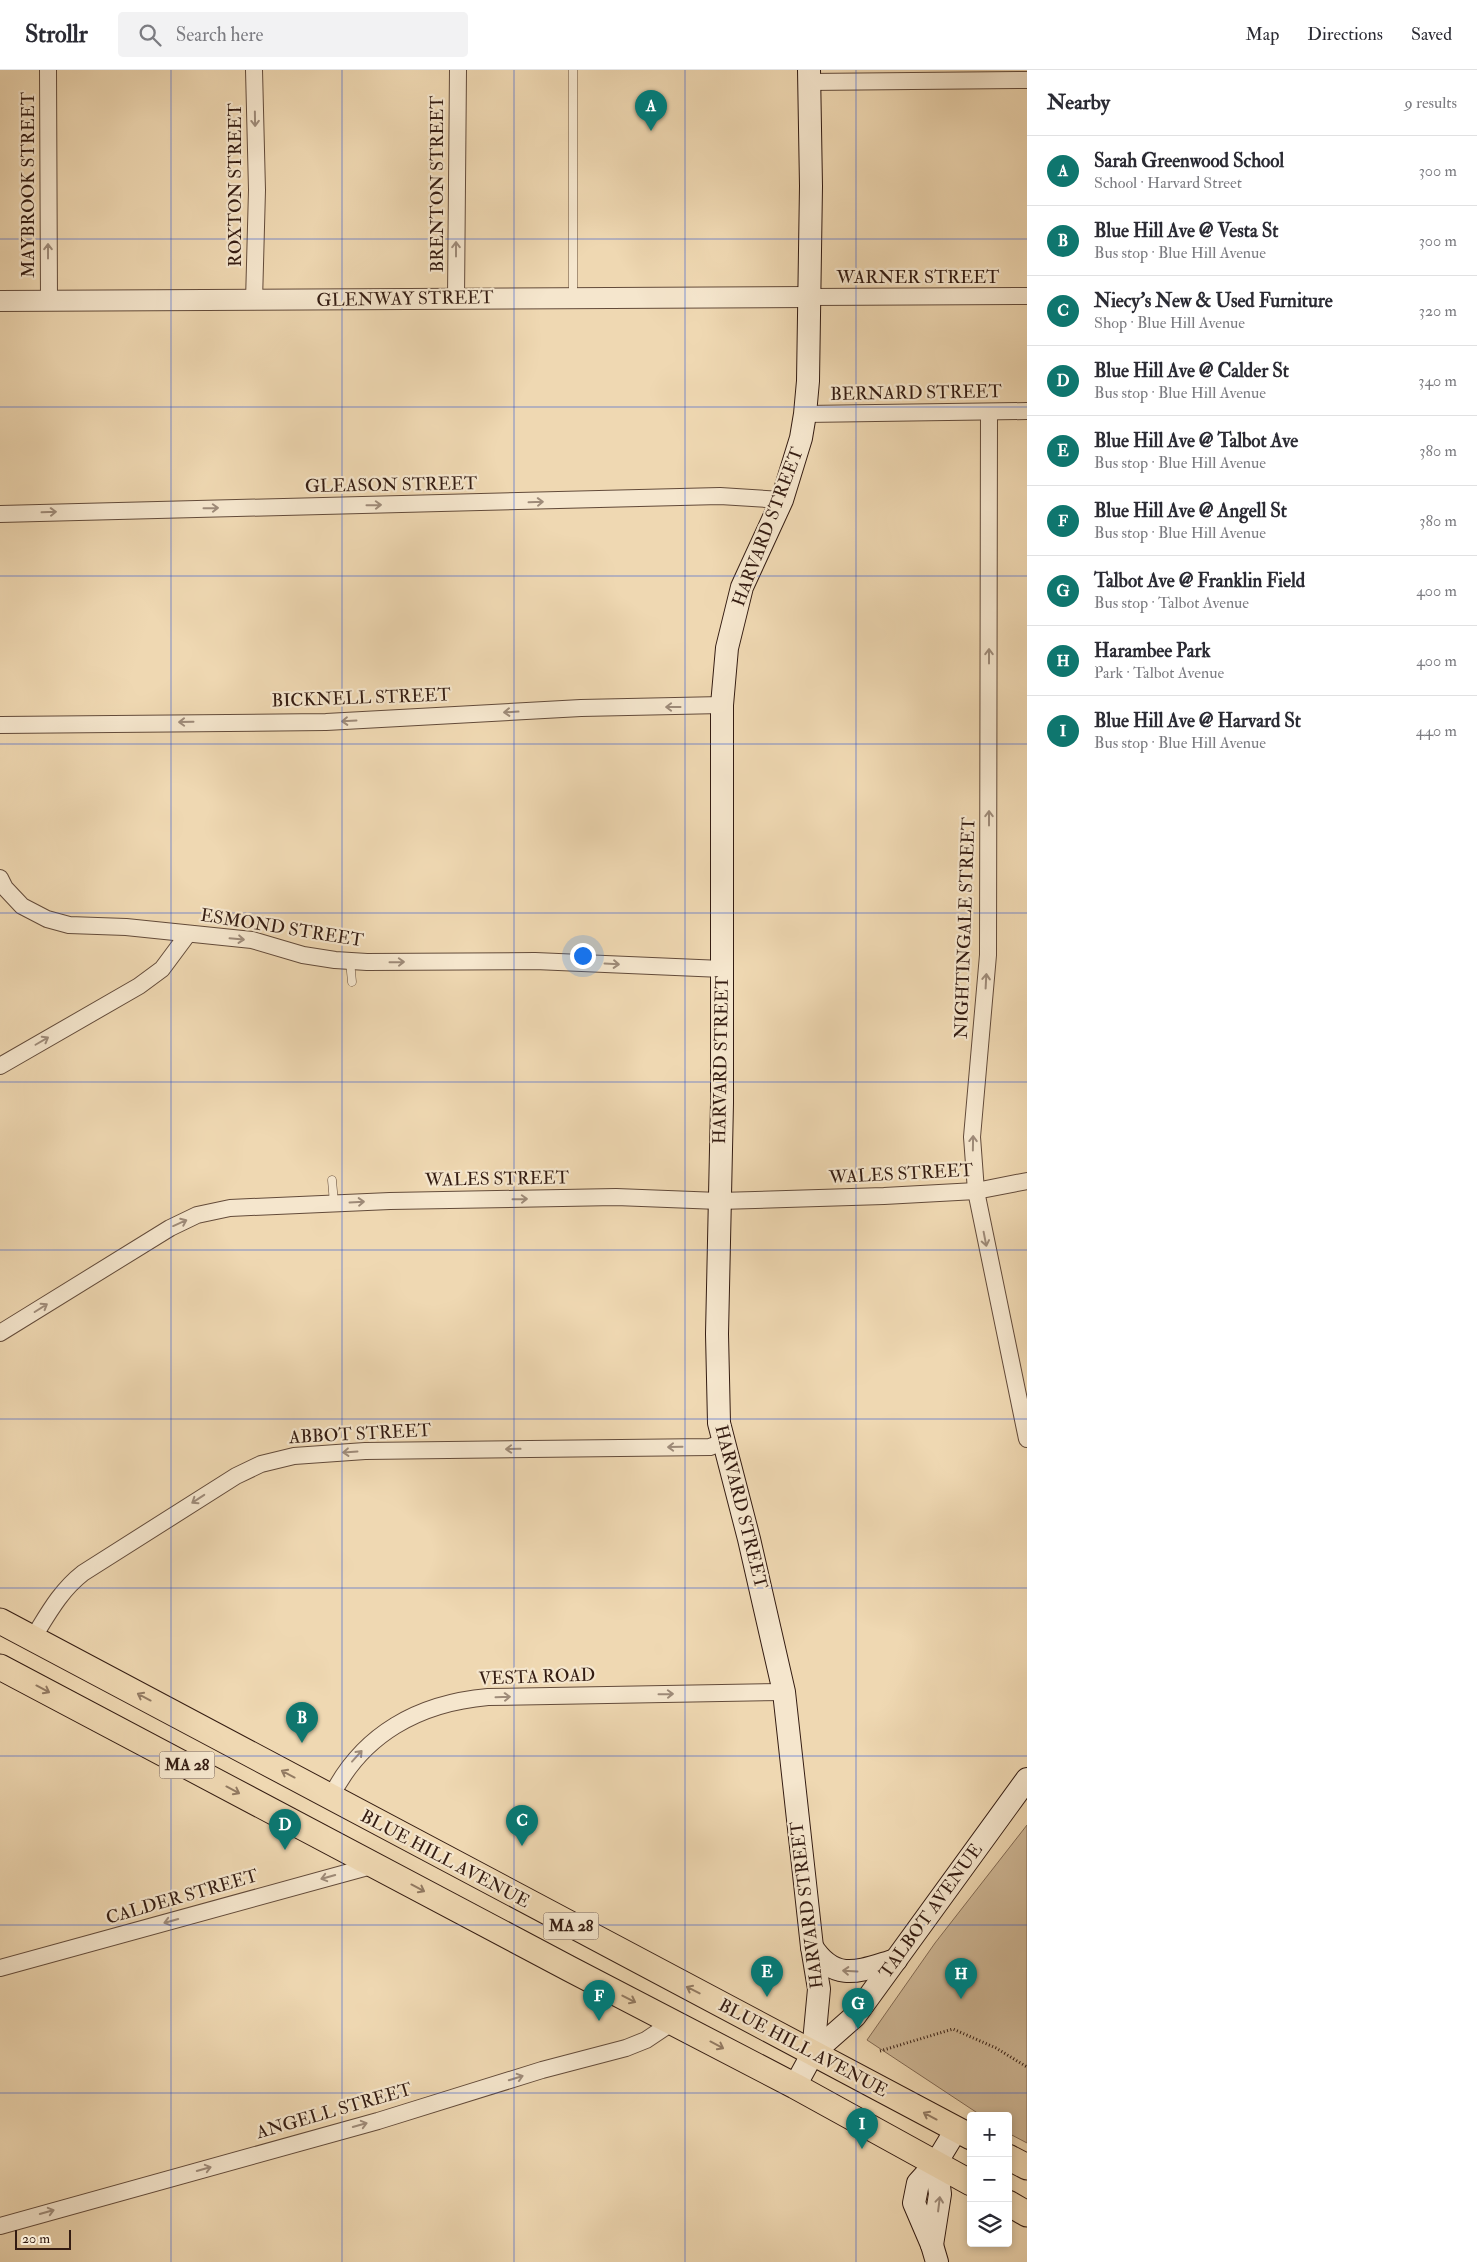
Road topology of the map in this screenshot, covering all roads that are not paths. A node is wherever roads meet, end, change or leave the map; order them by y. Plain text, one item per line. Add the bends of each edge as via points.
1 (48, 70) edge
2 (254, 70) edge
3 (458, 70) edge
4 (573, 70) edge
5 (808, 76) edge
6 (1027, 80) edge
7 (1027, 296) edge
8 (809, 297) junction
9 (456, 298) junction
10 (573, 298) junction
11 (48, 300) junction
12 (0, 301) edge
13 (254, 301) junction
14 (1027, 411) edge
15 (989, 412) junction
16 (805, 414) junction
17 (782, 500) junction
18 (0, 514) edge
19 (722, 706) junction
20 (0, 725) edge
21 (0, 878) edge
22 (188, 934) junction
23 (350, 961) junction
24 (722, 969) junction
25 (352, 982) dead end
26 (0, 1066) edge
27 (332, 1180) dead end
28 (1027, 1181) edge
29 (976, 1191) junction
30 (719, 1201) junction
31 (334, 1203) junction
32 (0, 1333) edge
33 (1027, 1439) edge
34 (723, 1442) junction
35 (0, 1621) edge
36 (33, 1638) junction
37 (0, 1666) edge
38 (784, 1692) junction
39 (1027, 1779) edge
40 (331, 1797) junction
41 (375, 1864) junction
42 (812, 1947) junction
43 (896, 1960) junction
44 (0, 1968) edge
45 (674, 2022) junction
46 (813, 2053) junction
47 (795, 2086) junction
48 (963, 2134) edge
49 (1012, 2159) edge
50 (936, 2163) junction
51 (1027, 2167) edge
52 (967, 2181) edge
53 (1012, 2205) edge
54 (1027, 2214) edge
55 (0, 2226) edge
56 (935, 2253) edge

11 -> 1 street, MAYBROOK STREET
2 -> 13 street, ROXTON STREET via 257,190
9 -> 3 street, BRENTON STREET
4 - 10 lane
5 - 6 street
5 - 8 main road, HARVARD STREET
7 - 8 street, WARNER STREET
8 - 10 street, GLENWAY STREET
8 - 16 main road, HARVARD STREET
9 - 10 street, GLENWAY STREET
9 - 13 street, GLENWAY STREET
11 - 12 street, GLENWAY STREET
11 - 13 street, GLENWAY STREET
14 - 15 street, BERNARD STREET
15 - 16 street, BERNARD STREET
29 -> 15 street, NIGHTINGALE STREET via 972,1137 984,1019 989,900
16 - 17 main road, HARVARD STREET
18 -> 17 street, GLEASON STREET via 720,496
17 - 19 main road, HARVARD STREET via 742,587 727,648
19 -> 20 street, BICKNELL STREET via 581,708 326,722
19 - 24 main road, HARVARD STREET
21 - 22 street via 22,906 47,919 69,925
22 -> 23 street, ESMOND STREET via 252,940 303,955
26 -> 22 street, ESMOND STREET via 139,986 162,969
23 -> 24 street, ESMOND STREET via 535,961
23 - 25 lane
24 - 30 main road, HARVARD STREET
27 - 31 lane
28 - 29 street, WALES STREET
29 - 30 street, WALES STREET
29 -> 33 street, NIGHTINGALE STREET
31 -> 30 street, WALES STREET via 616,1198
30 - 34 main road, HARVARD STREET via 717,1334 719,1423
32 -> 31 street, WALES STREET via 170,1228 197,1215 230,1208
34 -> 36 street, ABBOT STREET via 710,1447 365,1451 294,1456 261,1464 218,1487 83,1573 54,1603
34 - 38 main road, HARVARD STREET
35 - 36 main road, BLUE HILL AVENUE / MA 28
40 -> 36 main road, BLUE HILL AVENUE / MA 28
37 -> 41 main road, MA 28
40 -> 38 street, VESTA ROAD via 346,1769 367,1745 397,1725 446,1704 488,1697
38 - 42 main road, HARVARD STREET
39 - 43 main road, TALBOT AVENUE
46 -> 40 main road, BLUE HILL AVENUE / MA 28
41 -> 44 street, CALDER STREET
41 -> 45 main road, MA 28 via 570,1970
43 -> 42 main road via 855,1972 842,1971 819,1958
42 - 46 main road, HARVARD STREET via 819,1989
43 - 46 main road, TALBOT AVENUE via 855,2016
45 -> 47 main road, MA 28
55 -> 45 street, ANGELL STREET via 626,2048
46 - 47 main road, TALBOT AVENUE
48 -> 46 main road, BLUE HILL AVENUE / MA 28
47 - 50 main road, MA 28
48 - 50 main road
49 - 51 main road
50 - 52 main road, MA 28
50 - 56 main road via 918,2183 914,2203
53 - 54 main road

